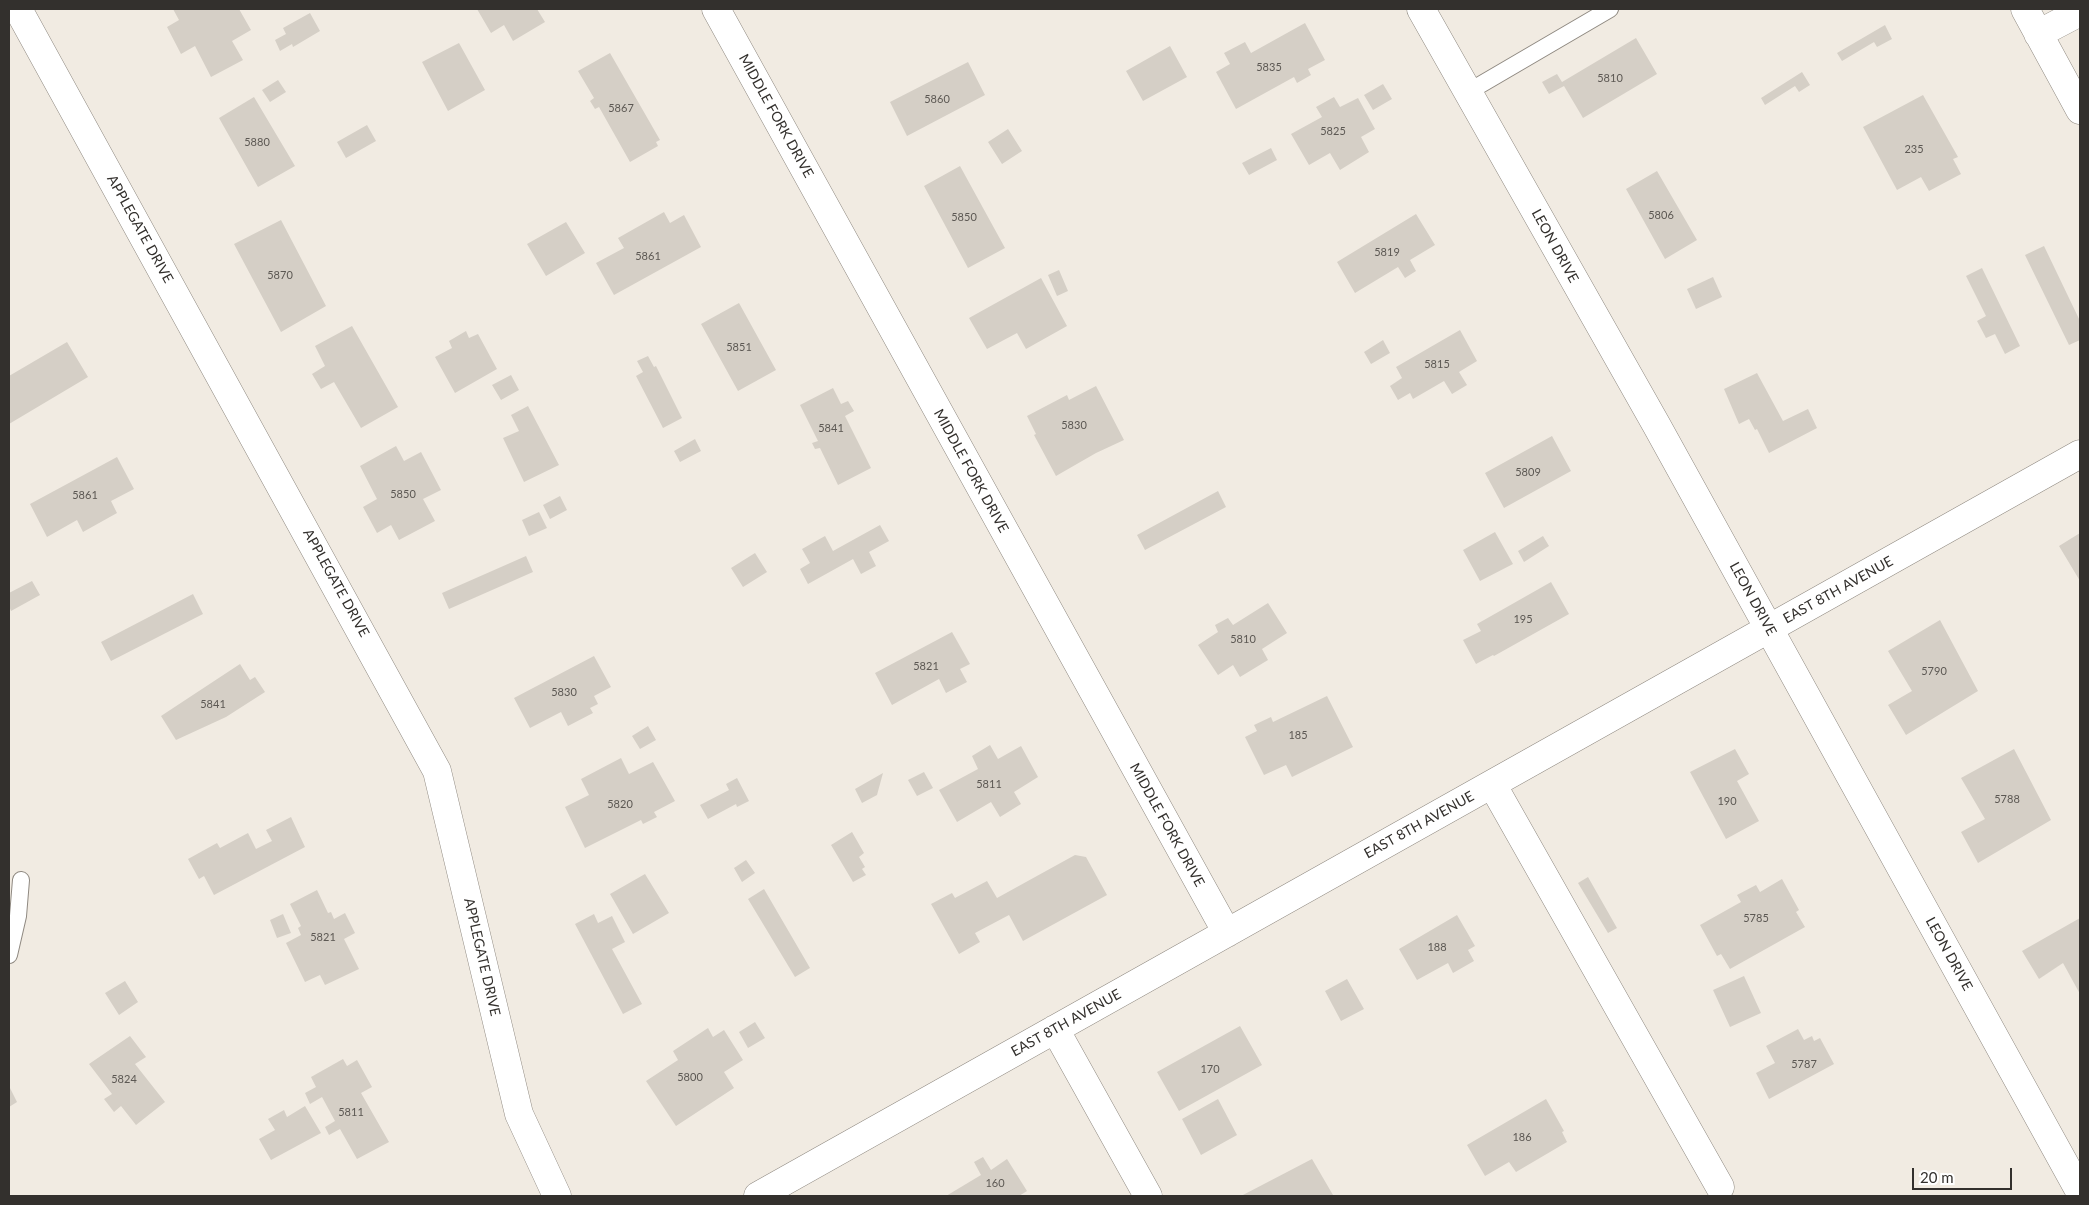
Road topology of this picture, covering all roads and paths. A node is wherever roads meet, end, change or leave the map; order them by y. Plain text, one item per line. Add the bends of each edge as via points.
1 (18, 9) edge
2 (716, 9) edge
3 (1421, 9) edge
4 (1610, 9) edge
5 (2025, 9) edge
6 (2080, 12) edge
7 (2038, 34) junction
8 (1468, 92) junction
9 (2080, 110) edge
10 (2080, 454) edge
11 (1769, 629) junction
12 (1492, 784) junction
13 (21, 880) dead end
14 (1226, 933) junction
15 (9, 955) edge
16 (1055, 1029) junction
17 (1720, 1187) dead end
18 (2080, 1192) edge
19 (557, 1196) edge
20 (758, 1196) edge
21 (1148, 1196) edge

1 - 19 street, APPLEGATE DRIVE via 437,771 519,1114
2 - 14 street, MIDDLE FORK DRIVE
3 - 8 street, LEON DRIVE
4 - 8 lane
5 - 7 street
6 - 7 street
7 - 9 street
8 - 11 street, LEON DRIVE
10 - 11 street, EAST 8TH AVENUE
11 - 12 street, EAST 8TH AVENUE
11 - 18 street, LEON DRIVE
12 - 14 street, EAST 8TH AVENUE
12 - 17 street
13 - 15 lane via 18,916
14 - 16 street, EAST 8TH AVENUE
16 - 20 street, EAST 8TH AVENUE
16 - 21 street

